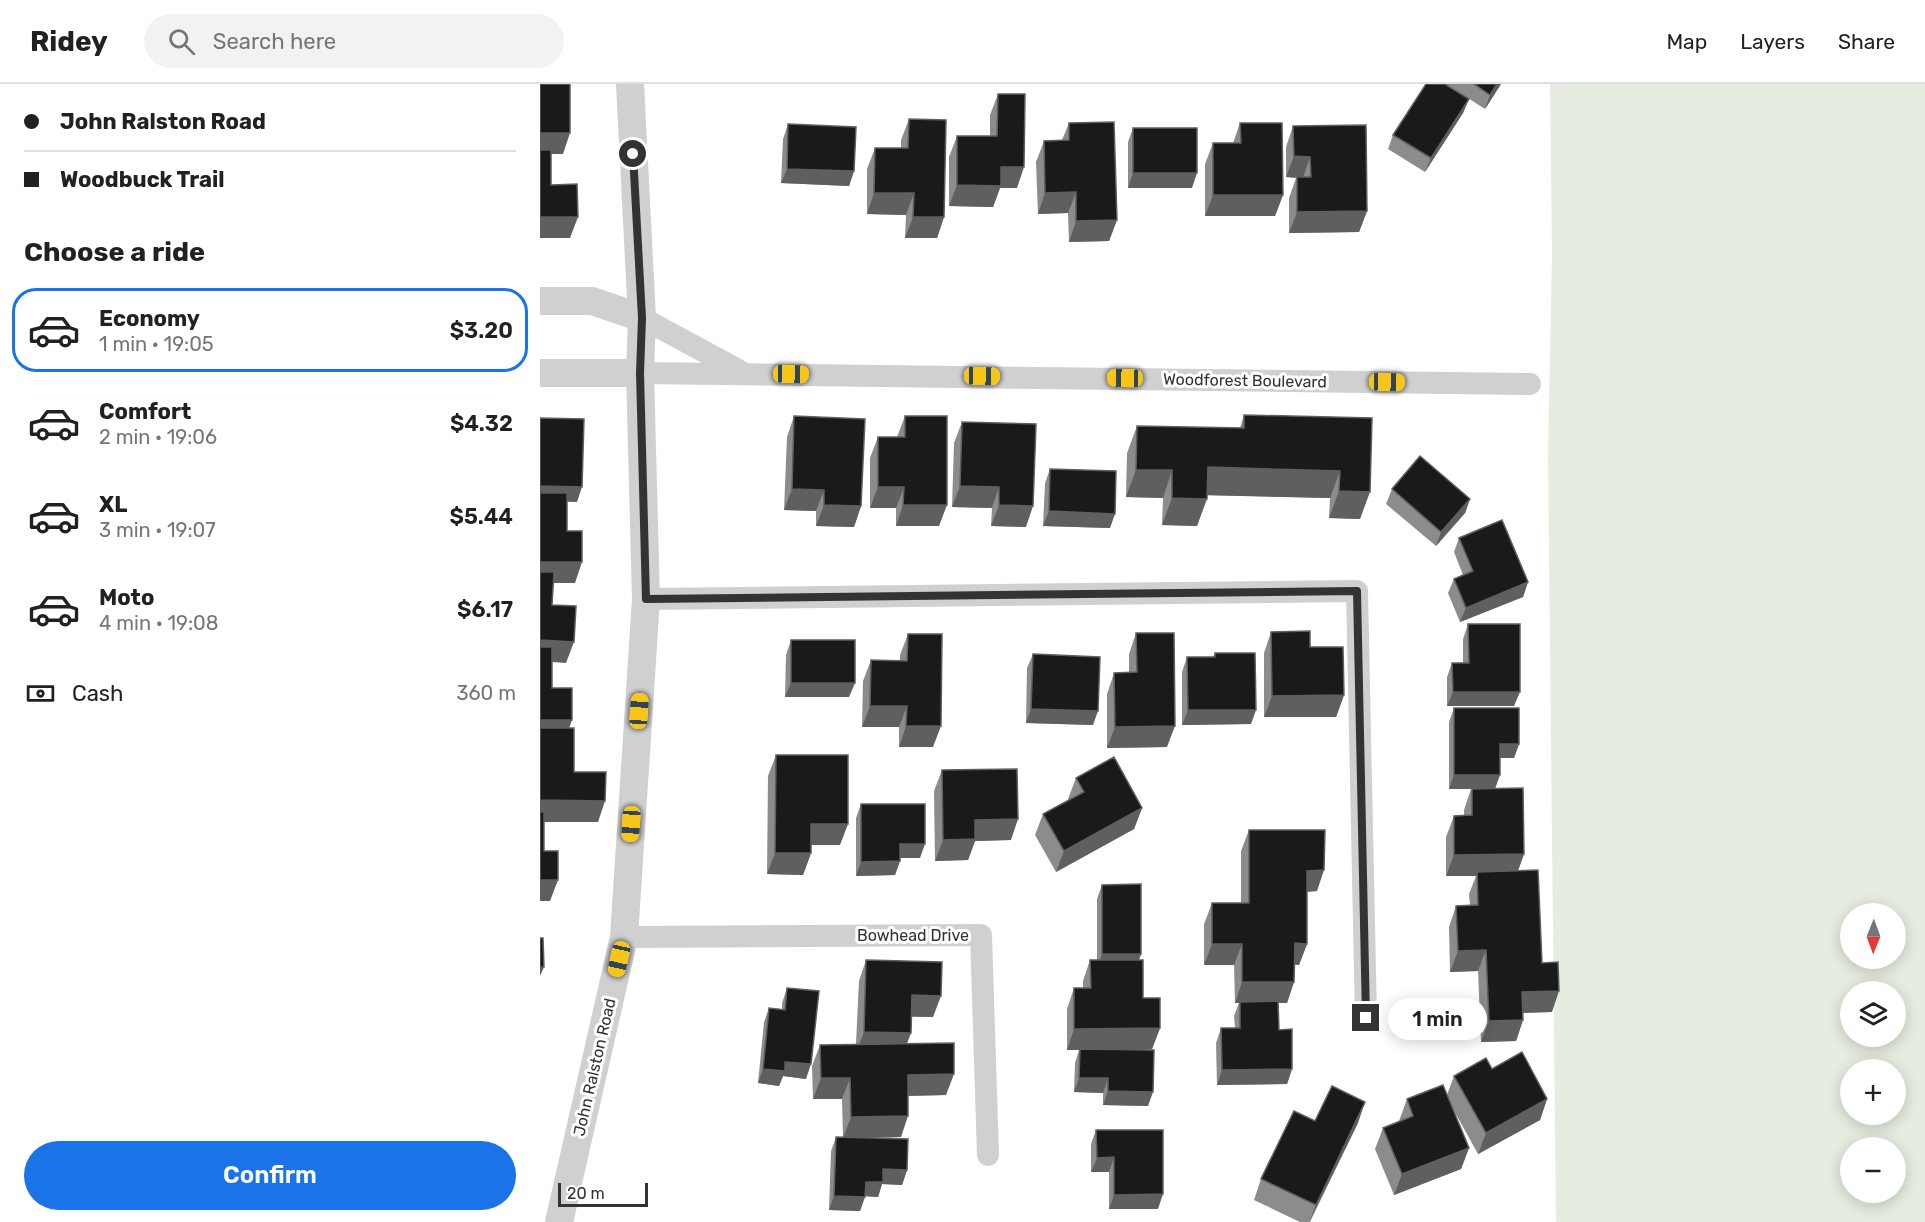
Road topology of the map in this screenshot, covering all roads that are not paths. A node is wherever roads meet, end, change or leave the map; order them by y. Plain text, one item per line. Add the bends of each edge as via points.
1 (630, 84) edge
2 (540, 301) edge
3 (642, 318) junction
4 (540, 373) edge
5 (640, 373) junction
6 (744, 373) junction
7 (1530, 384) dead end
8 (646, 599) junction
9 (624, 937) junction
10 (1366, 1018) dead end
11 (988, 1155) dead end
12 (559, 1222) edge

1 - 3 street, John Ralston Road
2 - 3 street, Woodforest Boulevard via 592,301
3 - 5 street, John Ralston Road
3 - 6 street, Woodforest Boulevard
4 - 5 street, Woodforest Boulevard
5 - 6 street, Woodforest Boulevard
5 - 8 street, John Ralston Road
6 - 7 street, Woodforest Boulevard
8 - 9 street, John Ralston Road
8 - 10 street via 1357,591
9 - 11 street, Bowhead Drive via 981,935
9 - 12 street, John Ralston Road

